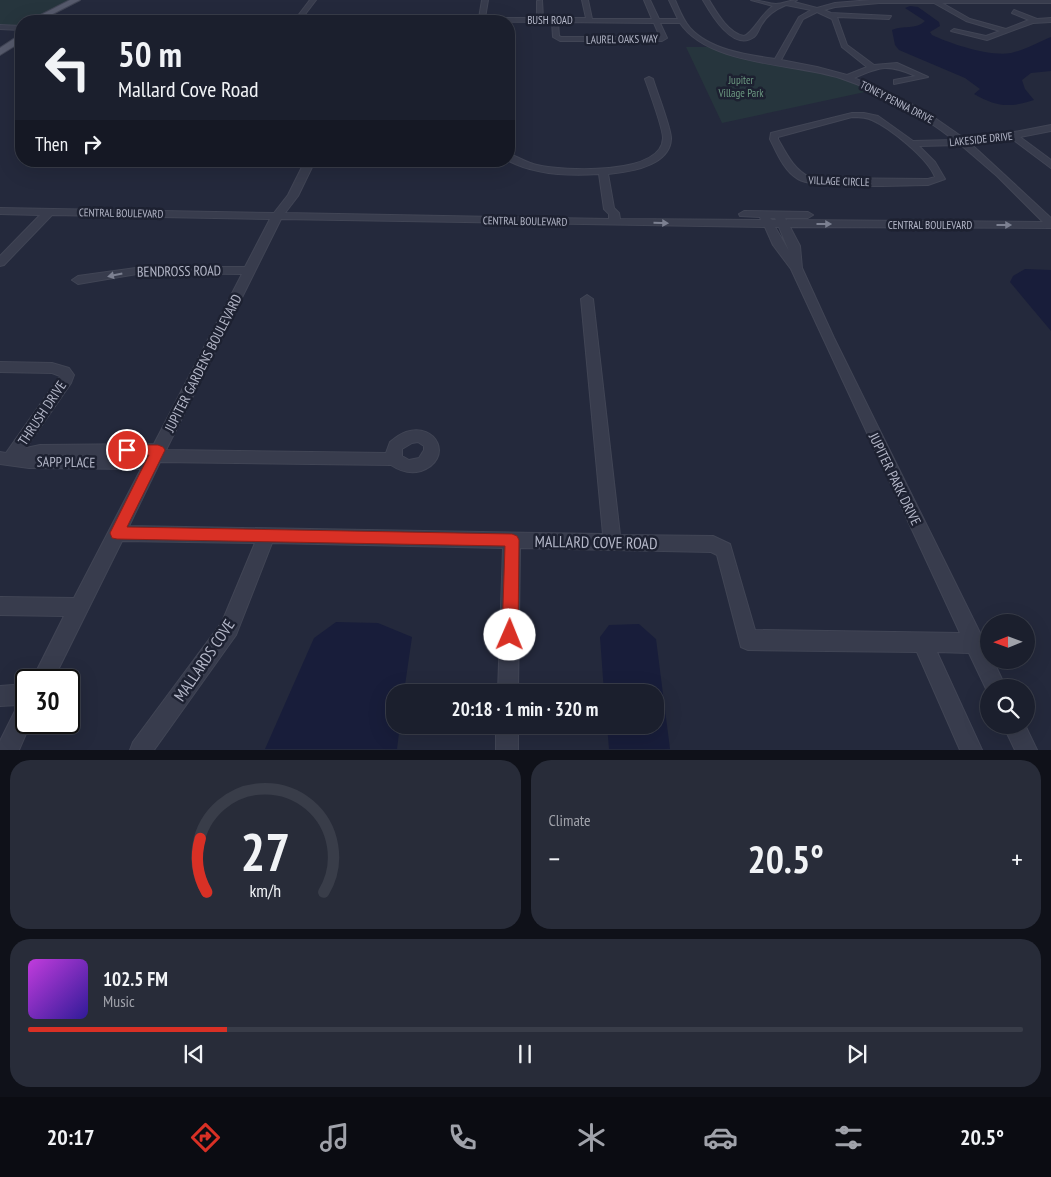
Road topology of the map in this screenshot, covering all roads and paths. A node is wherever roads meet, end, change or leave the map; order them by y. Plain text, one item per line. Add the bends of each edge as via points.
1 (76, 0) edge
2 (87, 0) edge
3 (312, 0) edge
4 (485, 0) edge
5 (585, 0) edge
6 (647, 0) edge
7 (672, 0) edge
8 (706, 0) edge
9 (754, 0) edge
10 (794, 0) edge
11 (540, 1) edge
12 (934, 1) edge
13 (787, 2) junction
14 (1049, 4) edge
15 (873, 5) dead end
16 (778, 6) junction
17 (816, 10) junction
18 (1014, 12) dead end
19 (45, 15) edge
20 (61, 15) edge
21 (301, 15) edge
22 (483, 15) edge
23 (832, 15) junction
24 (515, 20) edge
25 (540, 20) junction
26 (555, 20) junction
27 (589, 20) junction
28 (1051, 20) edge
29 (656, 21) junction
30 (682, 21) junction
31 (1037, 21) junction
32 (0, 28) edge
33 (15, 28) edge
34 (1008, 30) junction
35 (591, 31) dead end
36 (626, 31) dead end
37 (954, 31) dead end
38 (15, 32) edge
39 (592, 40) junction
40 (628, 40) junction
41 (0, 41) edge
42 (15, 42) edge
43 (0, 52) edge
44 (777, 61) junction
45 (872, 67) junction
46 (847, 78) junction
47 (649, 80) dead end
48 (897, 82) dead end
49 (1051, 128) edge
50 (1014, 136) junction
51 (965, 142) junction
52 (910, 144) junction
53 (515, 160) edge
54 (1051, 165) edge
55 (298, 167) edge
56 (307, 167) edge
57 (607, 171) junction
58 (81, 204) junction
59 (2, 205) edge
60 (49, 212) junction
61 (74, 212) junction
62 (280, 212) junction
63 (614, 218) junction
64 (766, 219) junction
65 (780, 219) junction
66 (1049, 220) edge
67 (0, 264) edge
68 (797, 269) junction
69 (250, 271) junction
70 (78, 280) dead end
71 (587, 299) dead end
72 (0, 367) edge
73 (155, 457) junction
74 (5, 458) edge
75 (395, 458) dead end
76 (117, 533) junction
77 (266, 536) junction
78 (512, 540) junction
79 (612, 542) junction
80 (0, 606) edge
81 (79, 607) junction
82 (922, 642) junction
83 (974, 643) junction
84 (48, 669) edge
85 (992, 679) edge
86 (508, 684) edge
87 (15, 695) edge
88 (0, 696) edge
89 (15, 734) edge
90 (508, 734) edge
91 (1018, 734) edge
92 (7, 750) edge
93 (142, 750) edge
94 (507, 750) edge
95 (971, 750) edge
96 (1026, 750) edge

1 - 19 main road
2 - 20 main road
3 - 21 street
4 - 22 street
5 - 27 street
6 - 29 street, LAUREL OAKS WAY
7 - 30 street, TONEY PENNA DRIVE
8 - 16 street via 724,27 742,37 751,36 764,16
9 - 16 street
10 - 13 street
11 - 25 street
12 - 14 street
12 - 17 street via 856,2
12 - 34 street via 968,20
13 - 16 street
13 - 17 street
15 - 23 street via 889,17
17 - 23 street
17 - 44 street via 798,22
18 - 31 street
23 - 45 street via 844,46
24 - 25 street, BUSH ROAD
25 - 26 street, BUSH ROAD
26 - 27 street, BUSH ROAD
26 - 39 street, LAUREL OAKS WAY via 557,38
27 - 29 street, BUSH ROAD
28 - 31 street
29 - 30 street, BUSH ROAD
29 - 40 street, LAUREL OAKS WAY via 664,38
30 - 44 street, TONEY PENNA DRIVE via 693,34 718,46
31 - 34 street
32 - 33 street
34 - 37 street via 987,38
35 - 39 street
36 - 40 street
38 - 41 main road
39 - 40 street, LAUREL OAKS WAY
42 - 43 main road
44 - 46 street, TONEY PENNA DRIVE
45 - 46 street
45 - 48 street via 897,65 924,77
46 - 51 street, TONEY PENNA DRIVE via 906,104
47 - 57 street via 667,138 666,148 643,164
49 - 50 street, LAKESIDE DRIVE
50 - 51 street, LAKESIDE DRIVE
50 - 54 street
51 - 52 street, LAKESIDE DRIVE
51 - 66 street, TONEY PENNA DRIVE
52 - 52 street, VILLAGE CIRCLE via 939,174 937,181 806,180 794,173 773,137 777,133 861,115 876,118
53 - 57 street via 540,168
55 - 62 street
56 - 62 street via 293,196
57 - 63 street via 609,209
58 - 59 street, CENTRAL BOULEVARD
58 - 61 street
58 - 62 street, CENTRAL BOULEVARD
59 - 60 street, CENTRAL BOULEVARD
60 - 61 street, CENTRAL BOULEVARD
60 - 67 street
61 - 62 street, CENTRAL BOULEVARD
62 - 63 street, CENTRAL BOULEVARD
62 - 69 street, JUPITER GARDENS BOULEVARD
63 - 64 street, CENTRAL BOULEVARD
64 - 65 street, CENTRAL BOULEVARD
64 - 68 street, JUPITER PARK DRIVE via 779,245
65 - 66 street, CENTRAL BOULEVARD
65 - 68 street, JUPITER PARK DRIVE via 794,246
68 - 83 street, JUPITER PARK DRIVE
69 -> 70 street, BENDROSS ROAD via 143,270
69 - 73 street, JUPITER GARDENS BOULEVARD
71 - 79 street
72 - 74 street, THRUSH DRIVE via 52,368 67,375
73 - 74 street, SAPP PLACE via 29,462
73 - 75 street, SAPP PLACE
73 - 76 street, JUPITER GARDENS BOULEVARD
76 - 77 street, MALLARD COVE ROAD
76 - 81 street, JUPITER GARDENS BOULEVARD
77 - 78 street, MALLARD COVE ROAD
77 - 93 street, MALLARDS COVE via 229,628
78 - 79 street, MALLARD COVE ROAD
78 - 86 street
79 - 82 street, MALLARD COVE ROAD via 714,544 724,550 748,640
80 - 81 street
81 - 84 street, JUPITER GARDENS BOULEVARD
82 - 83 street, MALLARD COVE ROAD
82 - 95 street
83 - 85 street, JUPITER PARK DRIVE
87 - 88 street
89 - 92 street
90 - 94 street
91 - 96 street

